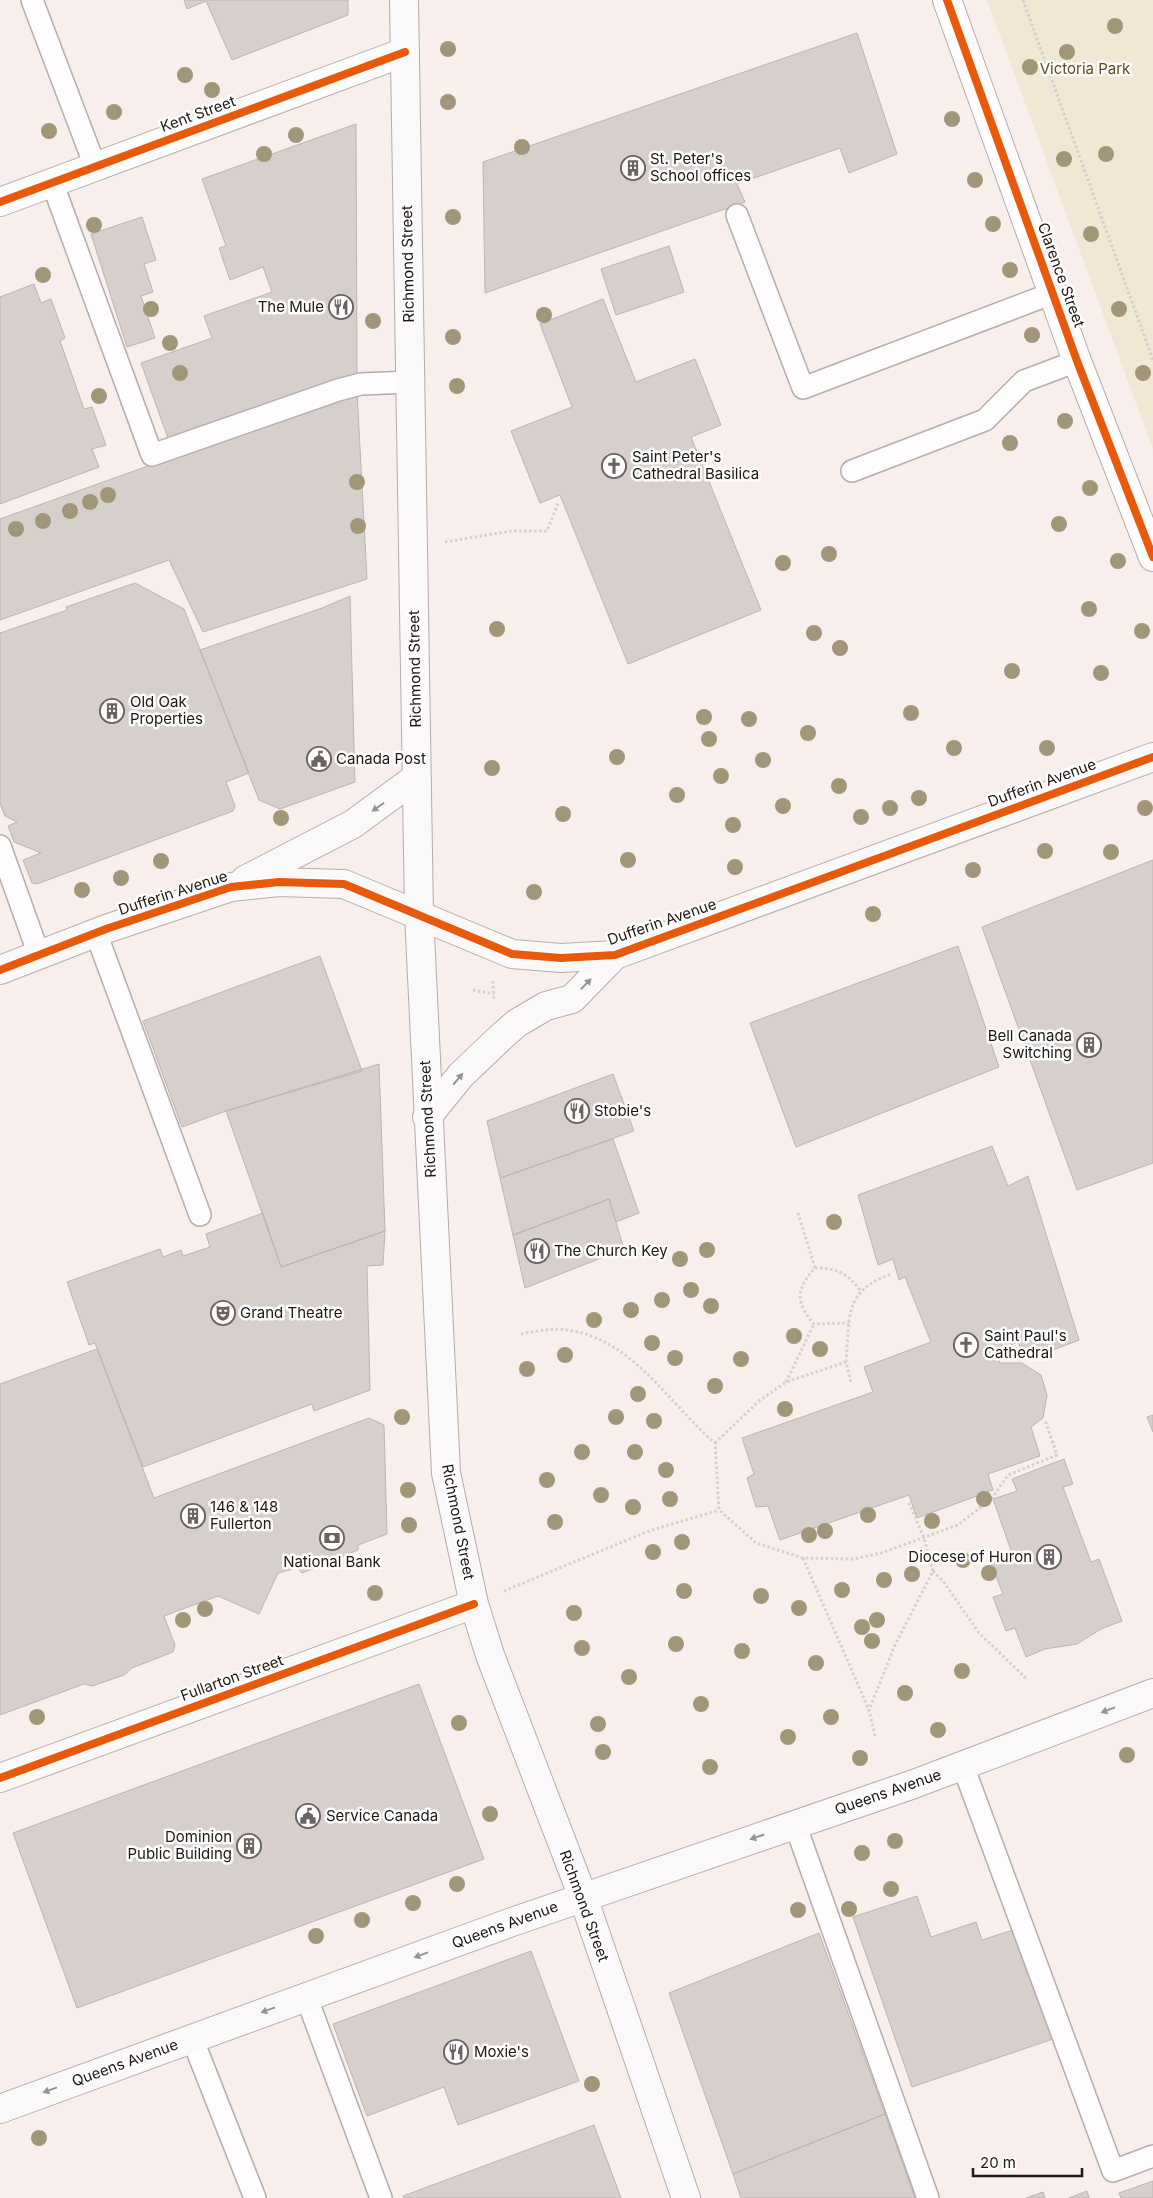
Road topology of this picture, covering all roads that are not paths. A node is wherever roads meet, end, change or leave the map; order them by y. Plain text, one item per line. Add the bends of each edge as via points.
1 (32, 0) edge
2 (404, 0) edge
3 (947, 0) edge
4 (405, 52) junction
5 (95, 166) junction
6 (52, 182) junction
7 (0, 202) edge
8 (737, 215) dead end
9 (1053, 293) junction
10 (1077, 361) junction
11 (410, 382) junction
12 (852, 471) dead end
13 (1153, 557) edge
14 (1153, 757) edge
15 (417, 777) junction
16 (0, 846) edge
17 (230, 887) junction
18 (419, 914) junction
19 (96, 933) junction
20 (39, 955) junction
21 (615, 955) junction
22 (0, 970) edge
23 (427, 1117) junction
24 (200, 1214) dead end
25 (474, 1604) junction
26 (1153, 1693) edge
27 (963, 1766) junction
28 (0, 1778) edge
29 (795, 1824) junction
30 (583, 1897) junction
31 (306, 1996) junction
32 (192, 2038) junction
33 (0, 2108) edge
34 (1153, 2156) edge
35 (255, 2198) edge
36 (381, 2198) edge
37 (686, 2198) edge
38 (928, 2198) edge

1 - 5 lane
2 - 4 main road, Richmond Street
3 - 9 street, Clarence Street
4 - 5 street, Kent Street
4 - 11 main road, Richmond Street
5 - 6 street, Kent Street
6 - 7 street, Kent Street
6 - 11 lane via 152,455 338,390 361,384
8 - 9 lane via 803,388
9 - 10 street, Clarence Street
10 - 12 lane via 1024,381 985,420
10 - 13 street, Clarence Street
11 - 15 main road, Richmond Street
14 - 21 main road, Dufferin Avenue
15 -> 17 main road via 353,824
15 - 18 main road, Richmond Street
16 - 20 lane
17 - 18 main road, Dufferin Avenue via 279,882 344,884
17 - 19 main road, Dufferin Avenue
18 - 21 main road, Dufferin Avenue via 512,954 561,958
18 - 23 main road, Richmond Street
19 - 20 main road, Dufferin Avenue
19 - 24 lane
20 - 22 main road, Dufferin Avenue
23 -> 21 main road via 461,1075 500,1037 546,1006 572,999
23 - 25 main road, Richmond Street via 446,1473
25 - 28 main road, Fullarton Street
25 - 30 main road, Richmond Street via 490,1656
26 -> 27 main road, Queens Avenue
27 - 29 main road, Queens Avenue
27 - 34 lane via 1113,2171
29 -> 30 main road, Queens Avenue
29 - 38 lane
30 -> 31 main road, Queens Avenue
30 - 37 main road, Richmond Street
31 -> 32 main road, Queens Avenue
31 - 36 lane
32 -> 33 main road, Queens Avenue
32 - 35 lane

